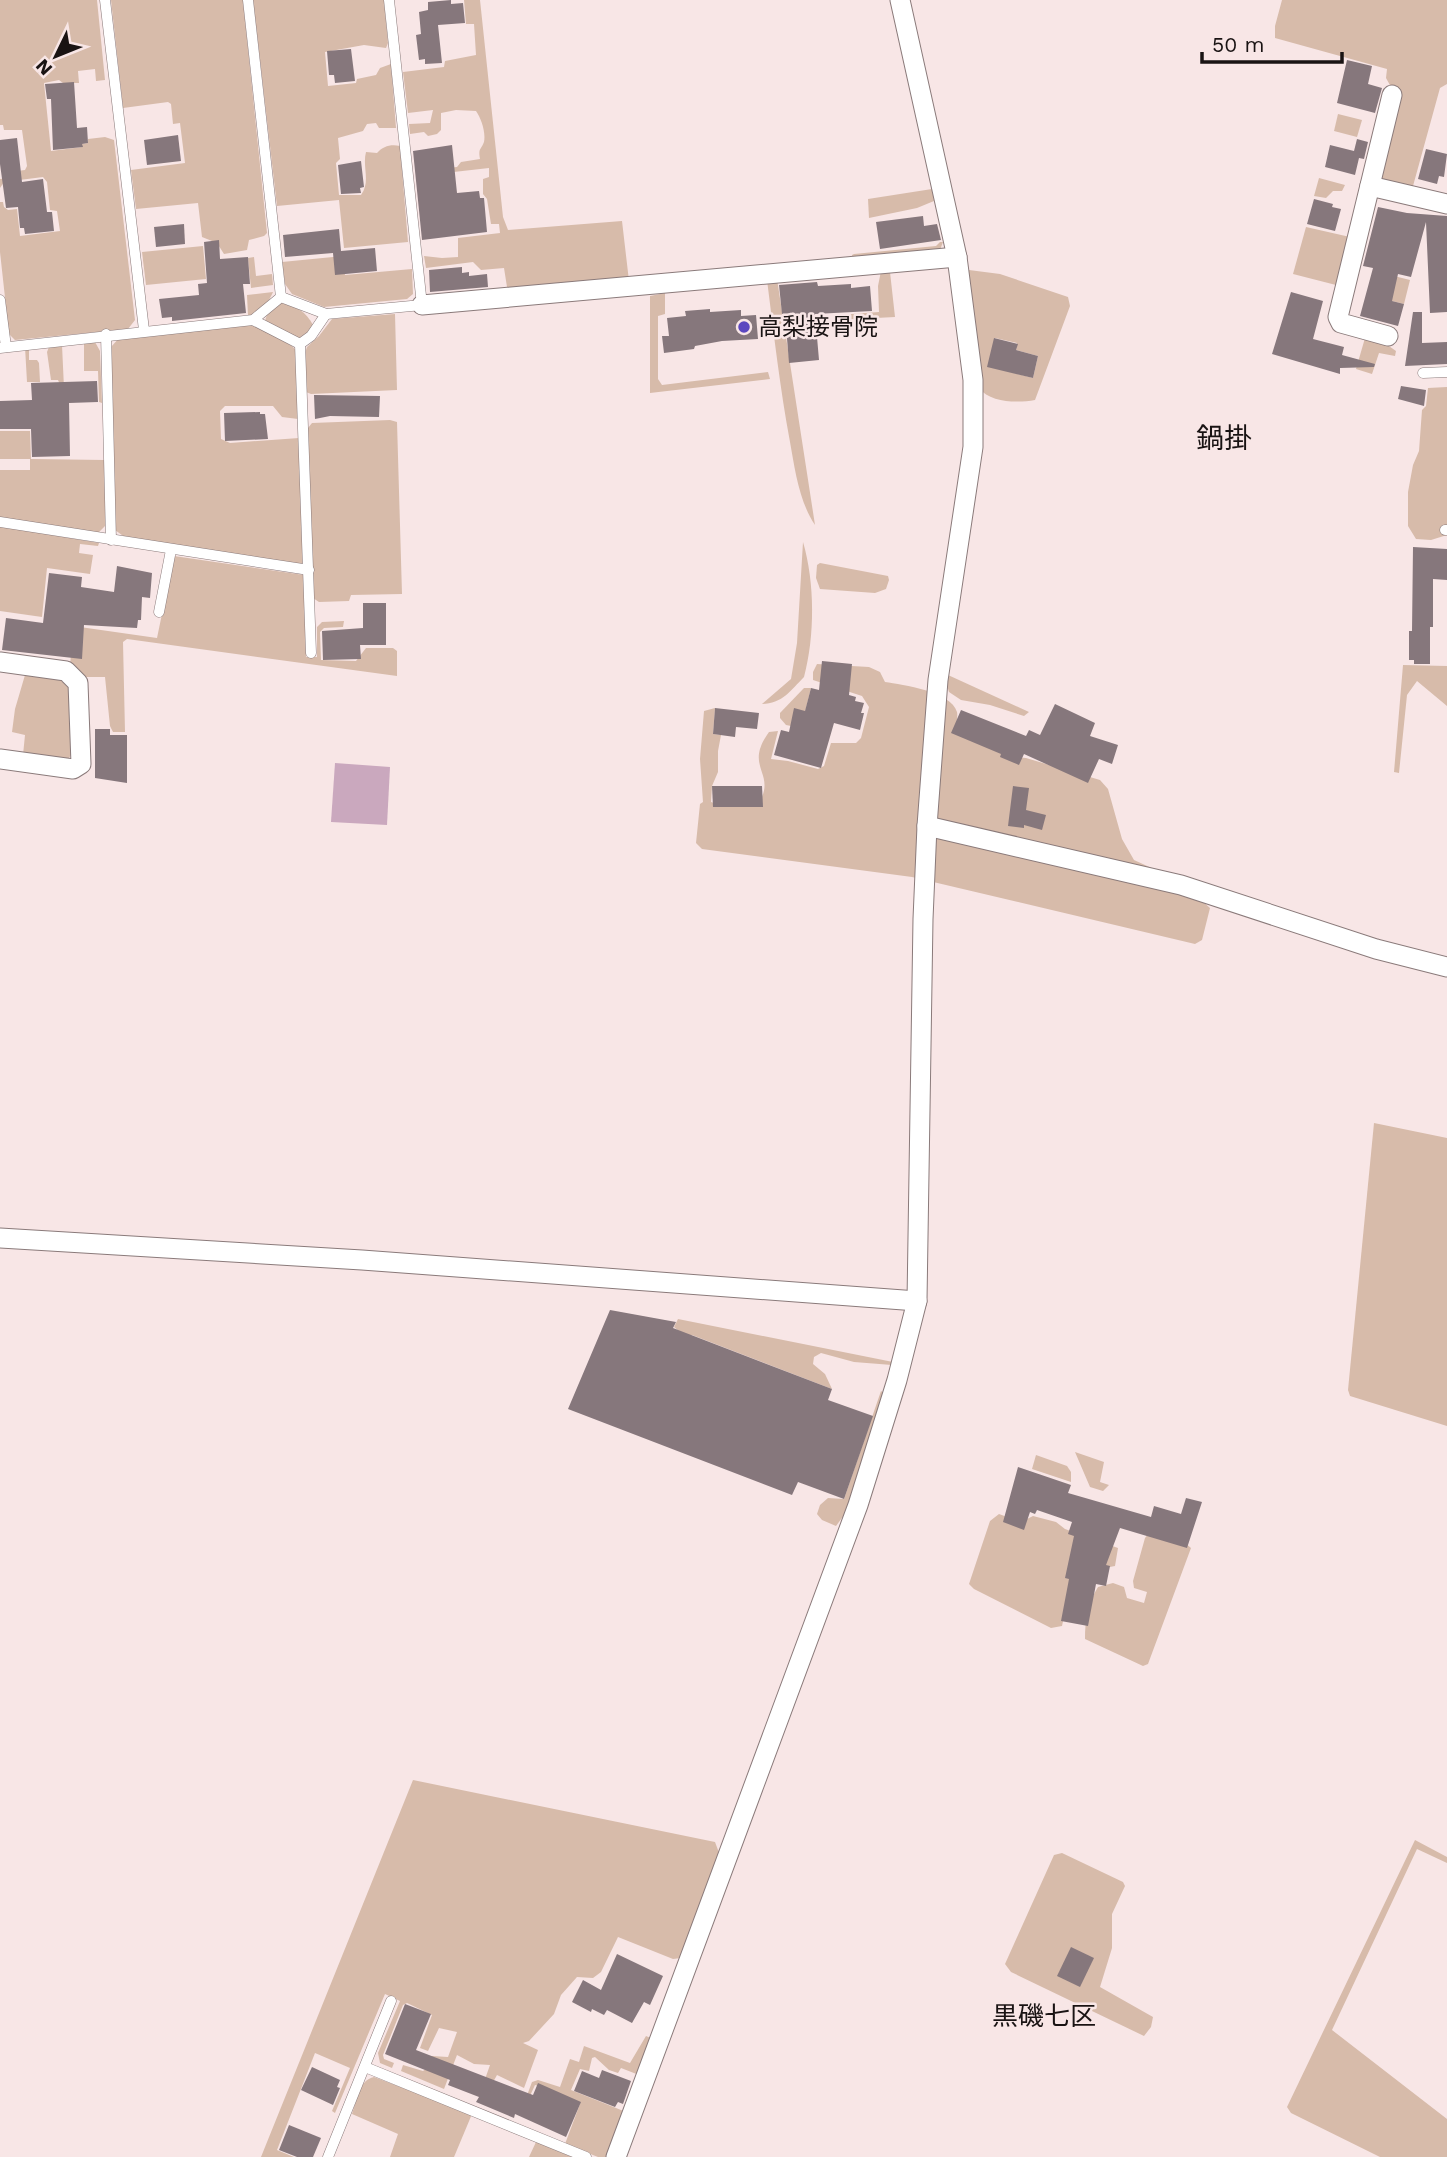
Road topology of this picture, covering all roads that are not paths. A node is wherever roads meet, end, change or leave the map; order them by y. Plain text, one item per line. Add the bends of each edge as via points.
1 (106, 0) edge
2 (248, 0) edge
3 (389, 0) edge
4 (901, 0) edge
5 (1392, 95) dead end
6 (1370, 186) junction
7 (1447, 204) edge
8 (957, 257) junction
9 (281, 298) junction
10 (0, 300) edge
11 (422, 305) junction
12 (326, 314) junction
13 (253, 320) junction
14 (144, 330) junction
15 (106, 334) junction
16 (1388, 336) dead end
17 (300, 344) junction
18 (3, 348) edge
19 (1447, 372) edge
20 (1423, 373) dead end
21 (0, 522) edge
22 (111, 540) junction
23 (171, 550) junction
24 (309, 570) junction
25 (159, 612) dead end
26 (311, 653) dead end
27 (0, 662) edge
28 (0, 760) edge
29 (927, 826) junction
30 (1447, 968) edge
31 (0, 1238) edge
32 (917, 1301) junction
33 (391, 2001) dead end
34 (365, 2067) junction
35 (328, 2157) edge
36 (586, 2157) edge
37 (616, 2157) edge

1 - 14 lane
2 - 9 lane
3 - 11 lane
4 - 8 street
5 - 6 street
6 - 7 street
6 - 16 street via 1338,317 1342,323
8 - 11 street
8 - 29 street via 973,380 973,447 937,680
9 - 12 lane
9 - 13 lane
10 - 18 lane
11 - 12 lane
12 - 17 lane
13 - 14 lane
13 - 17 lane
14 - 15 lane
15 - 18 lane
15 - 22 lane
17 - 24 lane
19 - 20 lane
21 - 22 lane
22 - 23 lane
23 - 24 lane
23 - 25 lane
24 - 26 lane
27 - 28 street via 66,671 78,683 82,764 74,769
29 - 30 street via 1181,885
29 - 32 street
31 - 32 street
32 - 37 street via 858,1505
33 - 34 lane
34 - 35 lane
34 - 36 lane

